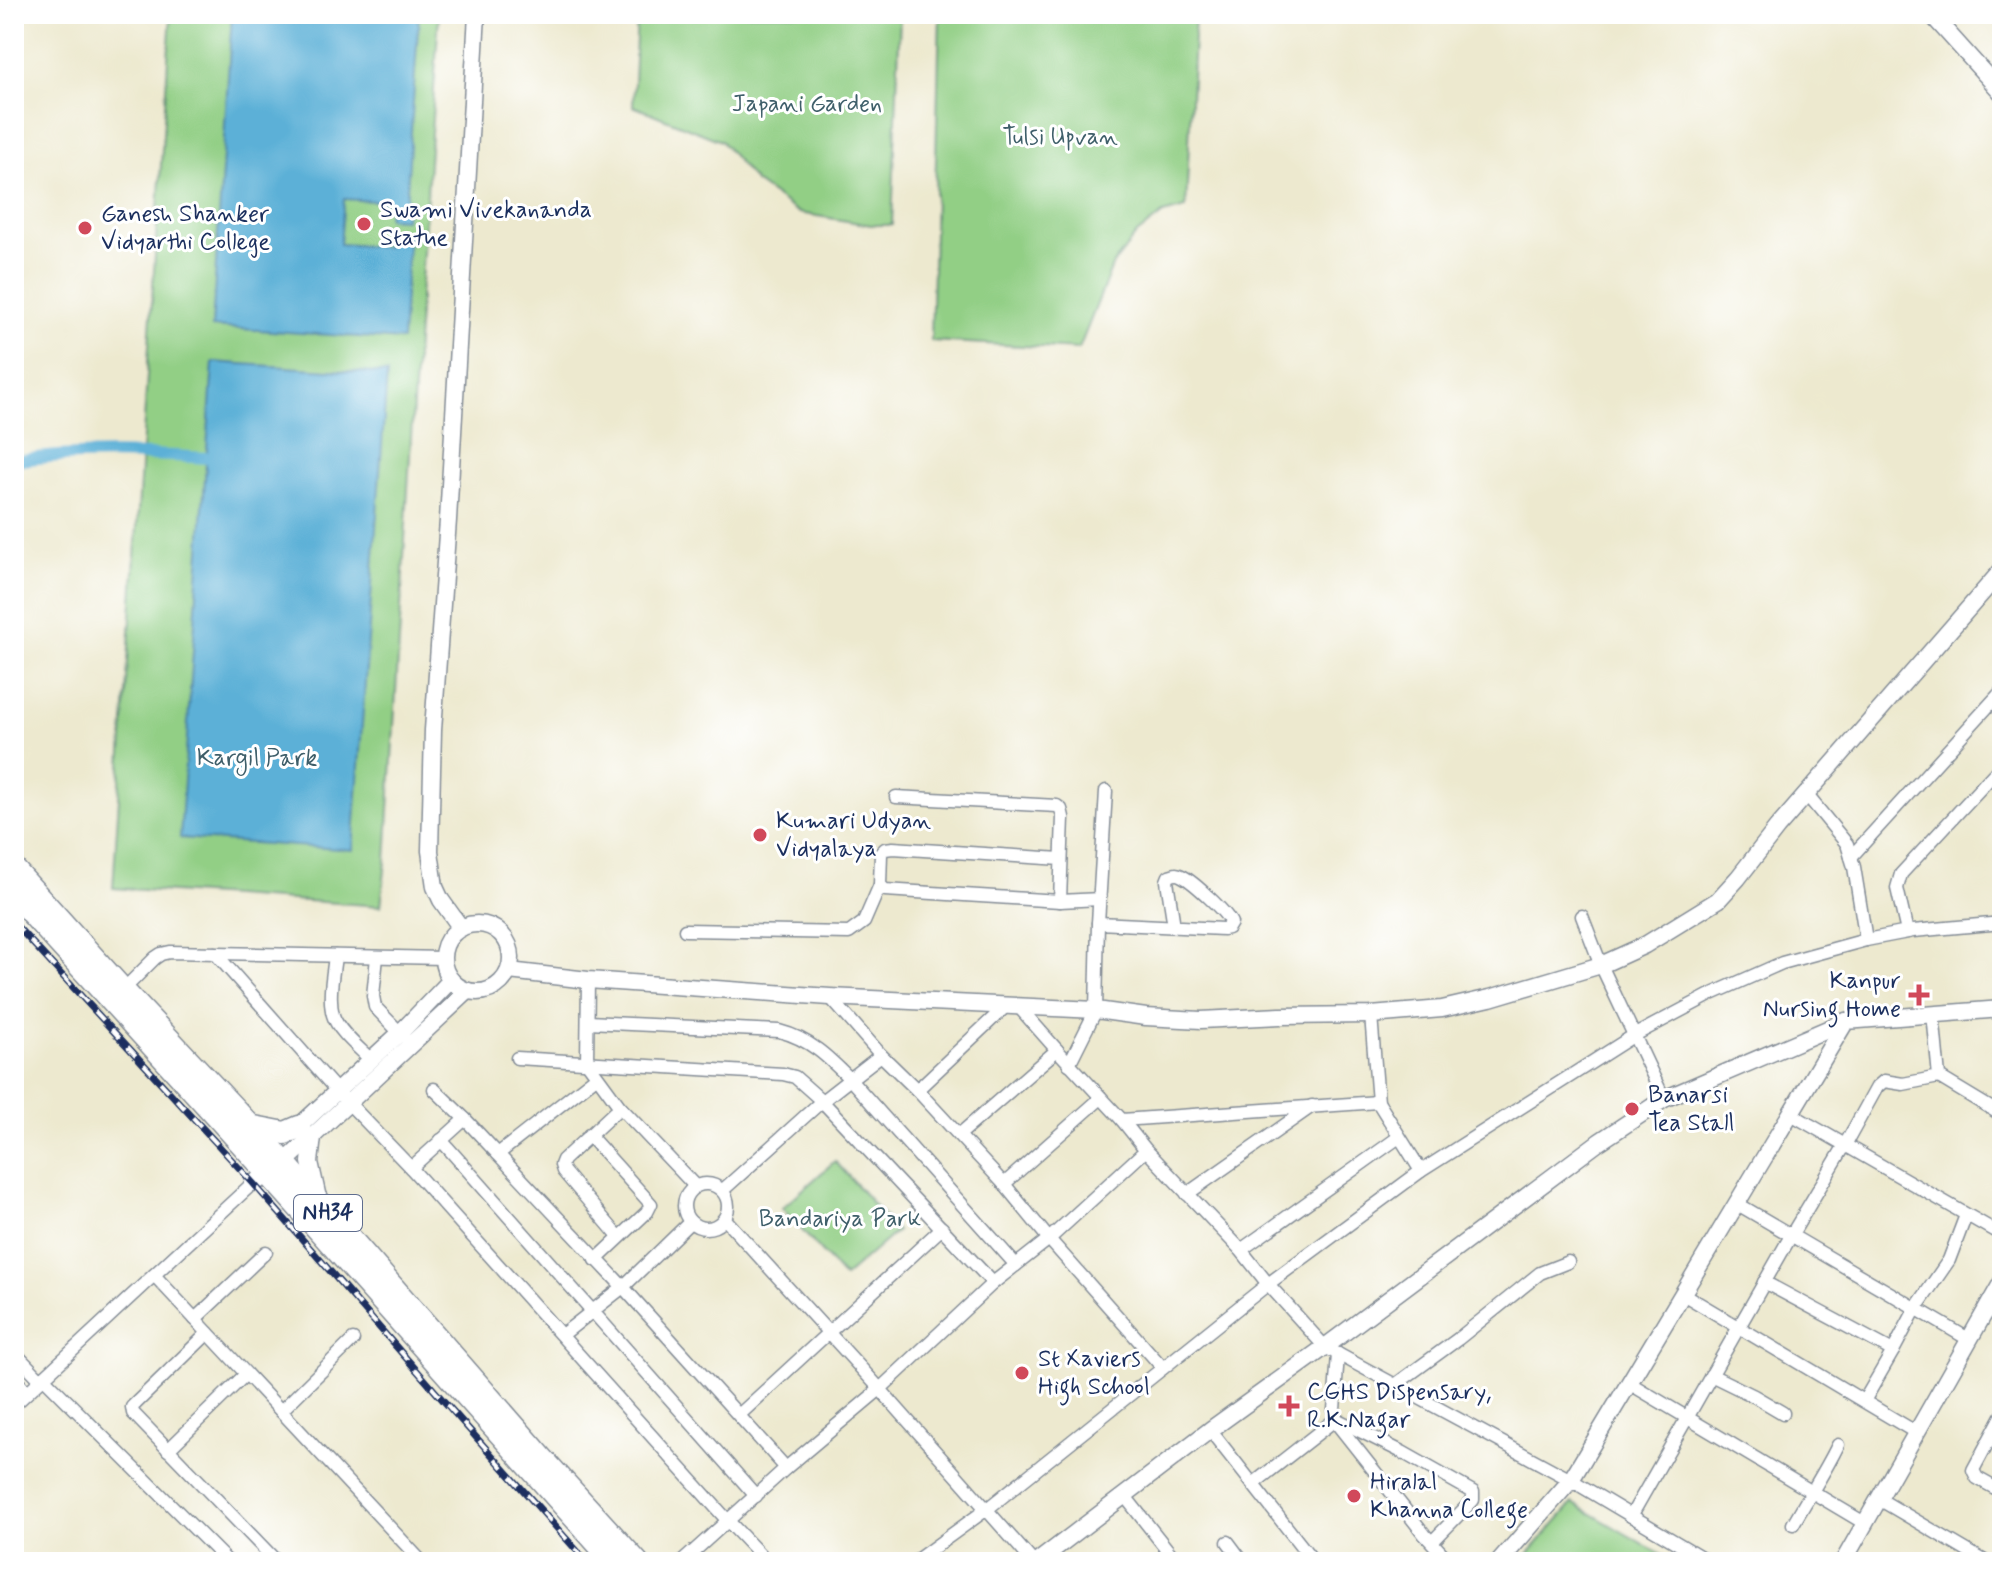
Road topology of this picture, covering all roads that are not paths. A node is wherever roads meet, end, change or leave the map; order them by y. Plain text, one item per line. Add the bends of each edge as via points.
1 (477, 14) edge
2 (1931, 14) edge
3 (1944, 14) edge
4 (2000, 83) edge
5 (1999, 580) edge
6 (2002, 691) edge
7 (2002, 765) edge
8 (1106, 791) dead end
9 (1806, 794) junction
10 (896, 797) dead end
11 (1851, 857) junction
12 (1061, 859) junction
13 (14, 869) edge
14 (880, 885) junction
15 (14, 894) edge
16 (1100, 899) junction
17 (1060, 901) junction
18 (1582, 916) dead end
19 (1098, 923) junction
20 (2002, 923) edge
21 (1174, 926) junction
22 (461, 928) junction
23 (685, 930) dead end
24 (1907, 932) junction
25 (1866, 940) junction
26 (215, 953) junction
27 (335, 956) junction
28 (377, 957) junction
29 (443, 958) junction
30 (1601, 965) junction
31 (509, 971) junction
32 (451, 980) junction
33 (588, 980) junction
34 (123, 990) junction
35 (468, 991) junction
36 (830, 997) junction
37 (1012, 1006) junction
38 (2002, 1009) edge
39 (1096, 1010) junction
40 (1933, 1013) junction
41 (1371, 1015) junction
42 (1846, 1021) junction
43 (588, 1022) junction
44 (154, 1035) junction
45 (1633, 1036) junction
46 (406, 1038) junction
47 (1057, 1050) junction
48 (881, 1055) junction
49 (517, 1058) dead end
50 (371, 1060) junction
51 (587, 1062) junction
52 (1069, 1064) junction
53 (596, 1077) junction
54 (1939, 1077) junction
55 (850, 1079) junction
56 (434, 1089) dead end
57 (917, 1090) junction
58 (343, 1098) junction
59 (1101, 1098) junction
60 (1664, 1099) junction
61 (822, 1101) junction
62 (1378, 1102) junction
63 (1312, 1106) junction
64 (620, 1107) junction
65 (1791, 1114) junction
66 (2002, 1115) edge
67 (465, 1119) junction
68 (1122, 1120) junction
69 (248, 1125) junction
70 (306, 1132) junction
71 (589, 1135) junction
72 (959, 1135) junction
73 (1399, 1137) junction
74 (441, 1140) junction
75 (1845, 1145) junction
76 (1146, 1150) junction
77 (498, 1154) junction
78 (268, 1167) junction
79 (411, 1168) junction
80 (1421, 1171) junction
81 (1004, 1184) junction
82 (695, 1186) junction
83 (723, 1190) junction
84 (1187, 1194) junction
85 (319, 1203) junction
86 (1736, 1203) junction
87 (1966, 1215) junction
88 (725, 1219) junction
89 (690, 1222) junction
90 (942, 1228) junction
91 (1792, 1234) junction
92 (2002, 1235) edge
93 (619, 1237) junction
94 (1049, 1239) junction
95 (1241, 1250) junction
96 (266, 1252) dead end
97 (596, 1260) junction
98 (1568, 1262) dead end
99 (1016, 1265) junction
100 (154, 1275) junction
101 (1764, 1282) junction
102 (2002, 1282) edge
103 (993, 1283) junction
104 (1268, 1284) junction
105 (623, 1287) junction
106 (1683, 1294) junction
107 (1916, 1308) junction
108 (593, 1311) junction
109 (195, 1319) junction
110 (1738, 1327) junction
111 (827, 1332) junction
112 (208, 1333) junction
113 (562, 1335) junction
114 (353, 1340) dead end
115 (1970, 1340) junction
116 (1332, 1351) junction
117 (1893, 1351) junction
118 (14, 1352) edge
119 (1163, 1368) junction
120 (246, 1374) junction
121 (1711, 1375) junction
122 (14, 1378) edge
123 (42, 1378) junction
124 (1629, 1383) junction
125 (1395, 1385) junction
126 (880, 1389) junction
127 (27, 1392) junction
128 (1864, 1401) junction
129 (14, 1405) edge
130 (281, 1411) junction
131 (1783, 1413) dead end
132 (739, 1415) junction
133 (2002, 1416) edge
134 (1686, 1417) junction
135 (1336, 1419) junction
136 (1210, 1430) junction
137 (1917, 1433) junction
138 (1838, 1445) dead end
139 (168, 1450) junction
140 (537, 1464) junction
141 (786, 1468) junction
142 (1571, 1480) junction
143 (1253, 1484) junction
144 (2002, 1492) edge
145 (1810, 1493) junction
146 (1124, 1495) junction
147 (756, 1496) junction
148 (1879, 1499) junction
149 (987, 1509) junction
150 (1631, 1516) junction
151 (728, 1521) junction
152 (1793, 1524) dead end
153 (1866, 1524) junction
154 (1228, 1542) dead end
155 (1432, 1542) junction
156 (228, 1562) edge
157 (277, 1562) edge
158 (422, 1562) edge
159 (614, 1562) edge
160 (637, 1562) edge
161 (682, 1562) edge
162 (767, 1562) edge
163 (914, 1562) edge
164 (1035, 1562) edge
165 (1177, 1562) edge
166 (1243, 1562) edge
167 (1314, 1562) edge
168 (1450, 1562) edge
169 (1499, 1562) edge
170 (1709, 1562) edge
171 (1844, 1562) edge
172 (1986, 1562) edge

1 - 22 street via 430,851 435,887
2 - 4 street
3 - 4 street
5 - 9 street
6 - 11 street
7 - 24 street via 1901,874 1897,888
8 - 16 street
9 - 11 street via 1842,835
9 - 30 street via 1718,900
10 - 12 street via 1057,806 1063,817
11 - 25 street
12 - 14 street via 885,849
12 - 17 street
13 - 34 highway, NH34
14 - 17 street via 894,892
14 - 23 street via 864,922 849,933
15 - 44 highway, NH34
16 - 17 street
16 - 19 street
18 - 30 street
19 - 21 street
19 - 39 street
20 - 24 street
21 - 21 street via 1223,929 1231,923 1207,896 1174,874 1167,881
22 - 29 street via 448,941
22 - 31 street via 484,925 504,937
24 - 25 street
25 - 45 street via 1782,963
26 - 27 street
26 - 34 street via 161,954
26 - 58 street
27 - 28 street
27 - 50 street via 333,1015
28 - 29 street
28 - 46 street via 375,1007
29 - 32 street
30 - 41 street via 1442,1009
30 - 45 street
31 - 33 street
31 - 35 street via 488,991
32 - 35 street
32 - 46 street
33 - 36 street
33 - 43 street
34 - 44 highway, NH34
35 - 46 street
36 - 37 street
36 - 48 street
37 - 39 street
37 - 47 street
37 - 57 street
38 - 40 street
39 - 41 street via 1201,1020
39 - 52 street
40 - 42 street
40 - 54 street
41 - 62 street
42 - 60 street
42 - 65 street
43 - 51 street
43 - 55 street via 779,1031 822,1051
44 - 69 highway, NH34
44 - 78 highway, NH34
45 - 60 street
45 - 80 street
46 - 50 street
46 - 58 street
47 - 52 street
47 - 72 street
48 - 55 street
48 - 57 street
49 - 51 street
50 - 58 street
51 - 53 street
51 - 61 street via 783,1074 795,1077
52 - 59 street
53 - 64 street
53 - 77 street
54 - 66 street
54 - 75 street via 1881,1082
55 - 61 street
55 - 99 street
56 - 67 street
57 - 72 street
58 - 70 street
58 - 79 street
59 - 68 street
59 - 81 street
60 - 116 street via 1599,1142
61 - 83 street
61 - 90 street
62 - 63 street
62 - 73 street
63 - 68 street
63 - 84 street
64 - 71 street
64 - 82 street
65 - 75 street
65 - 86 street
67 - 74 street
67 - 77 street
68 - 76 street
69 - 70 highway
69 - 78 highway, NH34
70 - 78 street
70 - 85 street
71 - 93 street via 561,1168
71 - 93 street via 650,1202 647,1212
72 - 81 street
73 - 80 street
73 - 95 street
74 - 79 street
74 - 108 street
75 - 87 street
75 - 91 street
76 - 84 street
76 - 94 street
77 - 97 street
78 - 85 highway, NH34
78 - 100 street
78 - 140 highway, NH34
79 - 113 street
80 - 104 street
81 - 94 street
82 - 83 street via 704,1183
82 - 89 street via 684,1203
83 - 88 street via 729,1204
84 - 95 street
85 - 140 highway, NH34
86 - 91 street
86 - 106 street
87 - 92 street
87 - 107 street via 1949,1260
88 - 89 street via 715,1227
88 - 111 street
89 - 105 street
90 - 103 street
90 - 111 street
91 - 101 street
91 - 107 street
93 - 97 street
94 - 99 street
94 - 119 street
95 - 104 street
96 - 109 street
97 - 105 street
98 - 125 street via 1540,1273
99 - 103 street
100 - 109 street
100 - 123 street
101 - 110 street
101 - 117 street
102 - 115 street
103 - 126 street
104 - 116 street
104 - 119 street
105 - 108 street
105 - 132 street
106 - 110 street
106 - 124 street
107 - 115 street
107 - 117 street
108 - 113 street
108 - 147 street
109 - 112 street
110 - 121 street
110 - 128 street
111 - 126 street
111 - 132 street
112 - 120 street
112 - 139 street via 132,1407
113 - 151 street
114 - 130 street
115 - 137 street
116 - 125 street
116 - 135 street
116 - 136 street
117 - 128 street
118 - 123 street
119 - 149 street
120 - 130 street
120 - 139 street
121 - 131 street
121 - 134 street
122 - 127 street
123 - 127 street
123 - 156 street
124 - 134 street
124 - 142 street
125 - 142 street
126 - 141 street
126 - 149 street
127 - 129 street
128 - 137 street
130 - 158 street
132 - 141 street
133 - 144 street via 1973,1470
134 - 145 street
134 - 150 street
135 - 143 street
135 - 155 street
135 - 155 street via 1473,1492 1473,1500
136 - 143 street
136 - 146 street
137 - 148 street
138 - 145 street
139 - 157 street
140 - 159 highway, NH34
140 - 160 highway, NH34
141 - 147 street
142 - 150 street
142 - 169 street
143 - 167 street
145 - 152 street
145 - 153 street
146 - 164 street
146 - 165 street
147 - 151 street
148 - 153 street
148 - 172 street
149 - 163 street
149 - 164 street
150 - 170 street
151 - 161 street
151 - 162 street
153 - 171 street
154 - 166 street
155 - 168 street

